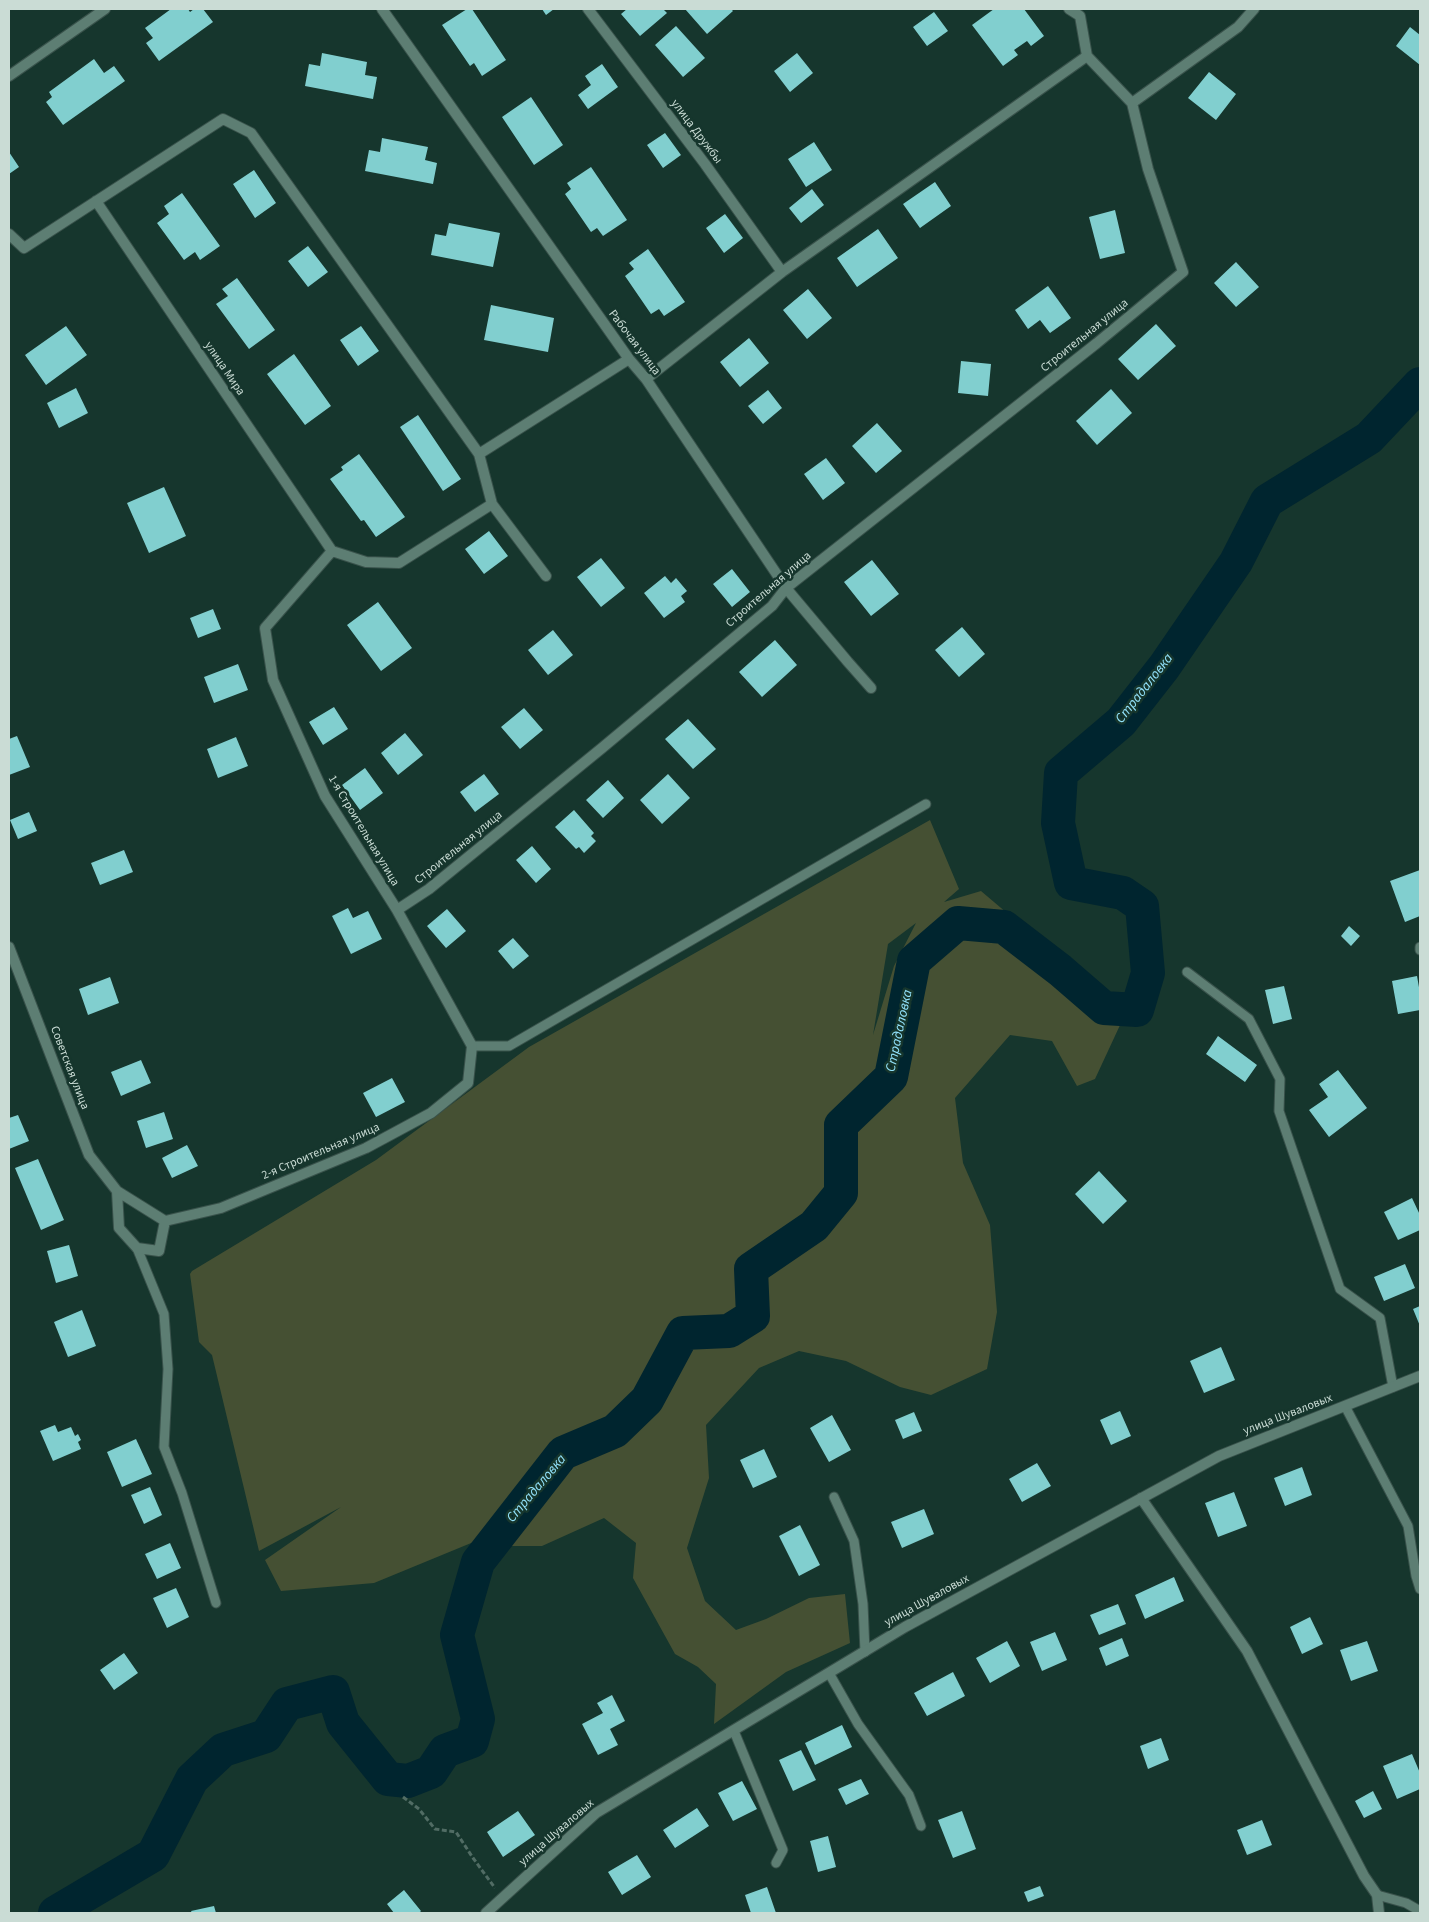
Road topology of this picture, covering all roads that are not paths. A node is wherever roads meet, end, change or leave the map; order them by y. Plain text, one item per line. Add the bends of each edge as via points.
1 (105, 9) edge
2 (382, 9) edge
3 (588, 9) edge
4 (1069, 9) edge
5 (1254, 9) edge
6 (1087, 56) junction
7 (9, 76) edge
8 (1132, 103) junction
9 (96, 200) junction
10 (9, 234) edge
11 (782, 272) junction
12 (629, 359) junction
13 (646, 379) junction
14 (479, 454) junction
15 (492, 504) junction
16 (332, 551) junction
17 (546, 576) dead end
18 (786, 588) junction
19 (871, 688) dead end
20 (926, 804) dead end
21 (398, 910) junction
22 (9, 947) edge
23 (1188, 972) dead end
24 (472, 1046) junction
25 (117, 1191) junction
26 (165, 1221) junction
27 (137, 1248) junction
28 (1420, 1376) edge
29 (1393, 1387) junction
30 (1346, 1406) junction
31 (834, 1497) dead end
32 (1141, 1498) junction
33 (1420, 1589) edge
34 (216, 1603) dead end
35 (865, 1652) junction
36 (829, 1673) junction
37 (734, 1731) junction
38 (921, 1826) dead end
39 (776, 1863) dead end
40 (1377, 1895) junction
41 (1420, 1911) edge
42 (486, 1913) edge
43 (1379, 1913) edge

1 - 7 street
2 - 12 street, Рабочая улица
3 - 11 street, улица Дружбы
4 - 6 street via 1080,16
5 - 8 street via 1238,27
6 - 8 street
6 - 11 street
8 - 18 street, Строительная улица via 1148,169 1183,272
9 - 10 street via 24,248
9 - 14 street via 223,119 251,133
9 - 16 street, улица Мира
11 - 13 street
12 - 13 street, Рабочая улица
12 - 14 street
13 - 18 street, Рабочая улица
14 - 15 street
15 - 16 street via 399,563 366,562
15 - 17 street
16 - 21 street, 1-я Строительная улица via 265,628 273,680 325,796
18 - 19 street, Рабочая улица
18 - 21 street, Строительная улица via 772,606 602,748 429,889
20 - 24 lane via 509,1046
21 - 24 street, 1-я Строительная улица
22 - 25 street, Советская улица via 89,1155
23 - 29 lane via 1249,1019 1280,1079 1279,1111 1340,1289 1380,1318
24 - 26 street, 2-я Строительная улица via 468,1083 432,1113 366,1148 221,1208
25 - 26 street, Советская улица
25 - 27 street via 119,1228
26 - 27 street via 160,1250
27 - 34 lane via 164,1314 168,1369 164,1447 182,1493
28 - 29 street, улица Шуваловых
29 - 30 street, улица Шуваловых
30 - 32 street, улица Шуваловых via 1219,1456
30 - 33 lane via 1408,1526
31 - 35 lane via 854,1541 863,1604
32 - 35 street, улица Шуваловых
32 - 40 street via 1247,1651 1364,1876
35 - 36 street, улица Шуваловых
36 - 37 street, улица Шуваловых
36 - 38 lane via 858,1724 909,1795
37 - 39 lane via 783,1850
37 - 42 street, улица Шуваловых via 596,1813
40 - 41 lane via 1406,1903
40 - 43 street

